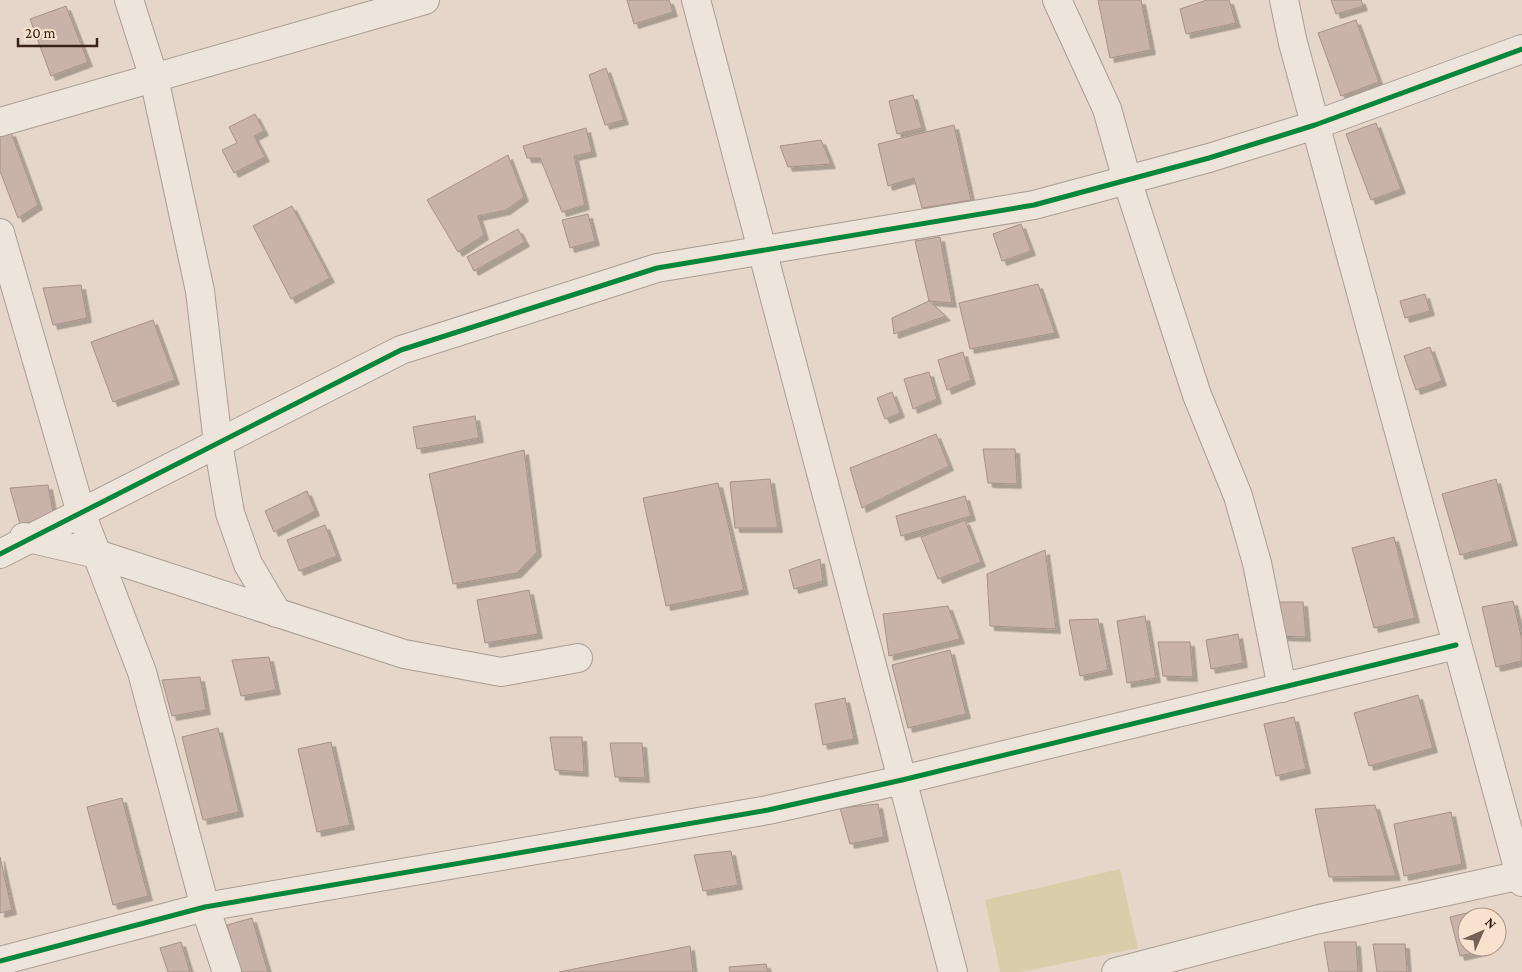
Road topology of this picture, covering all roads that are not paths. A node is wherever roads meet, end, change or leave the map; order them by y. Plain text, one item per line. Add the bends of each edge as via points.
1 (129, 0) edge
2 (425, 0) edge
3 (696, 0) edge
4 (1057, 0) edge
5 (1284, 0) edge
6 (1522, 49) edge
7 (154, 78) junction
8 (0, 122) edge
9 (1315, 125) junction
10 (1127, 180) junction
11 (0, 233) edge
12 (762, 251) junction
13 (10, 309) edge
14 (218, 444) junction
15 (82, 513) junction
16 (0, 536) edge
17 (33, 538) junction
18 (0, 554) edge
19 (97, 554) junction
20 (277, 613) junction
21 (1456, 645) junction
22 (578, 658) dead end
23 (1282, 688) junction
24 (902, 780) junction
25 (1521, 877) edge
26 (204, 907) junction
27 (0, 961) edge
28 (227, 972) edge
29 (953, 972) edge
30 (1116, 972) edge

1 - 7 street
2 - 7 street
3 - 12 street
4 - 10 street via 1107,109
5 - 9 street
6 - 9 street
7 - 8 street
7 - 14 street via 200,291
9 - 10 street
9 - 21 street
10 - 12 street via 1034,205
10 - 23 street via 1197,395 1238,496 1257,563
11 - 13 street
12 - 14 street via 657,268 401,350
12 - 24 street
13 - 15 street
14 - 15 street
14 - 20 street via 230,513 248,564
15 - 17 street
15 - 19 street
16 - 17 street
17 - 18 street
17 - 19 street
19 - 20 street
19 - 26 street via 142,672
20 - 22 street via 404,654 501,672
21 - 23 street
21 - 25 street
23 - 24 street
24 - 26 street via 768,810
24 - 29 street
25 - 30 street via 1315,920
26 - 27 street
26 - 28 street

